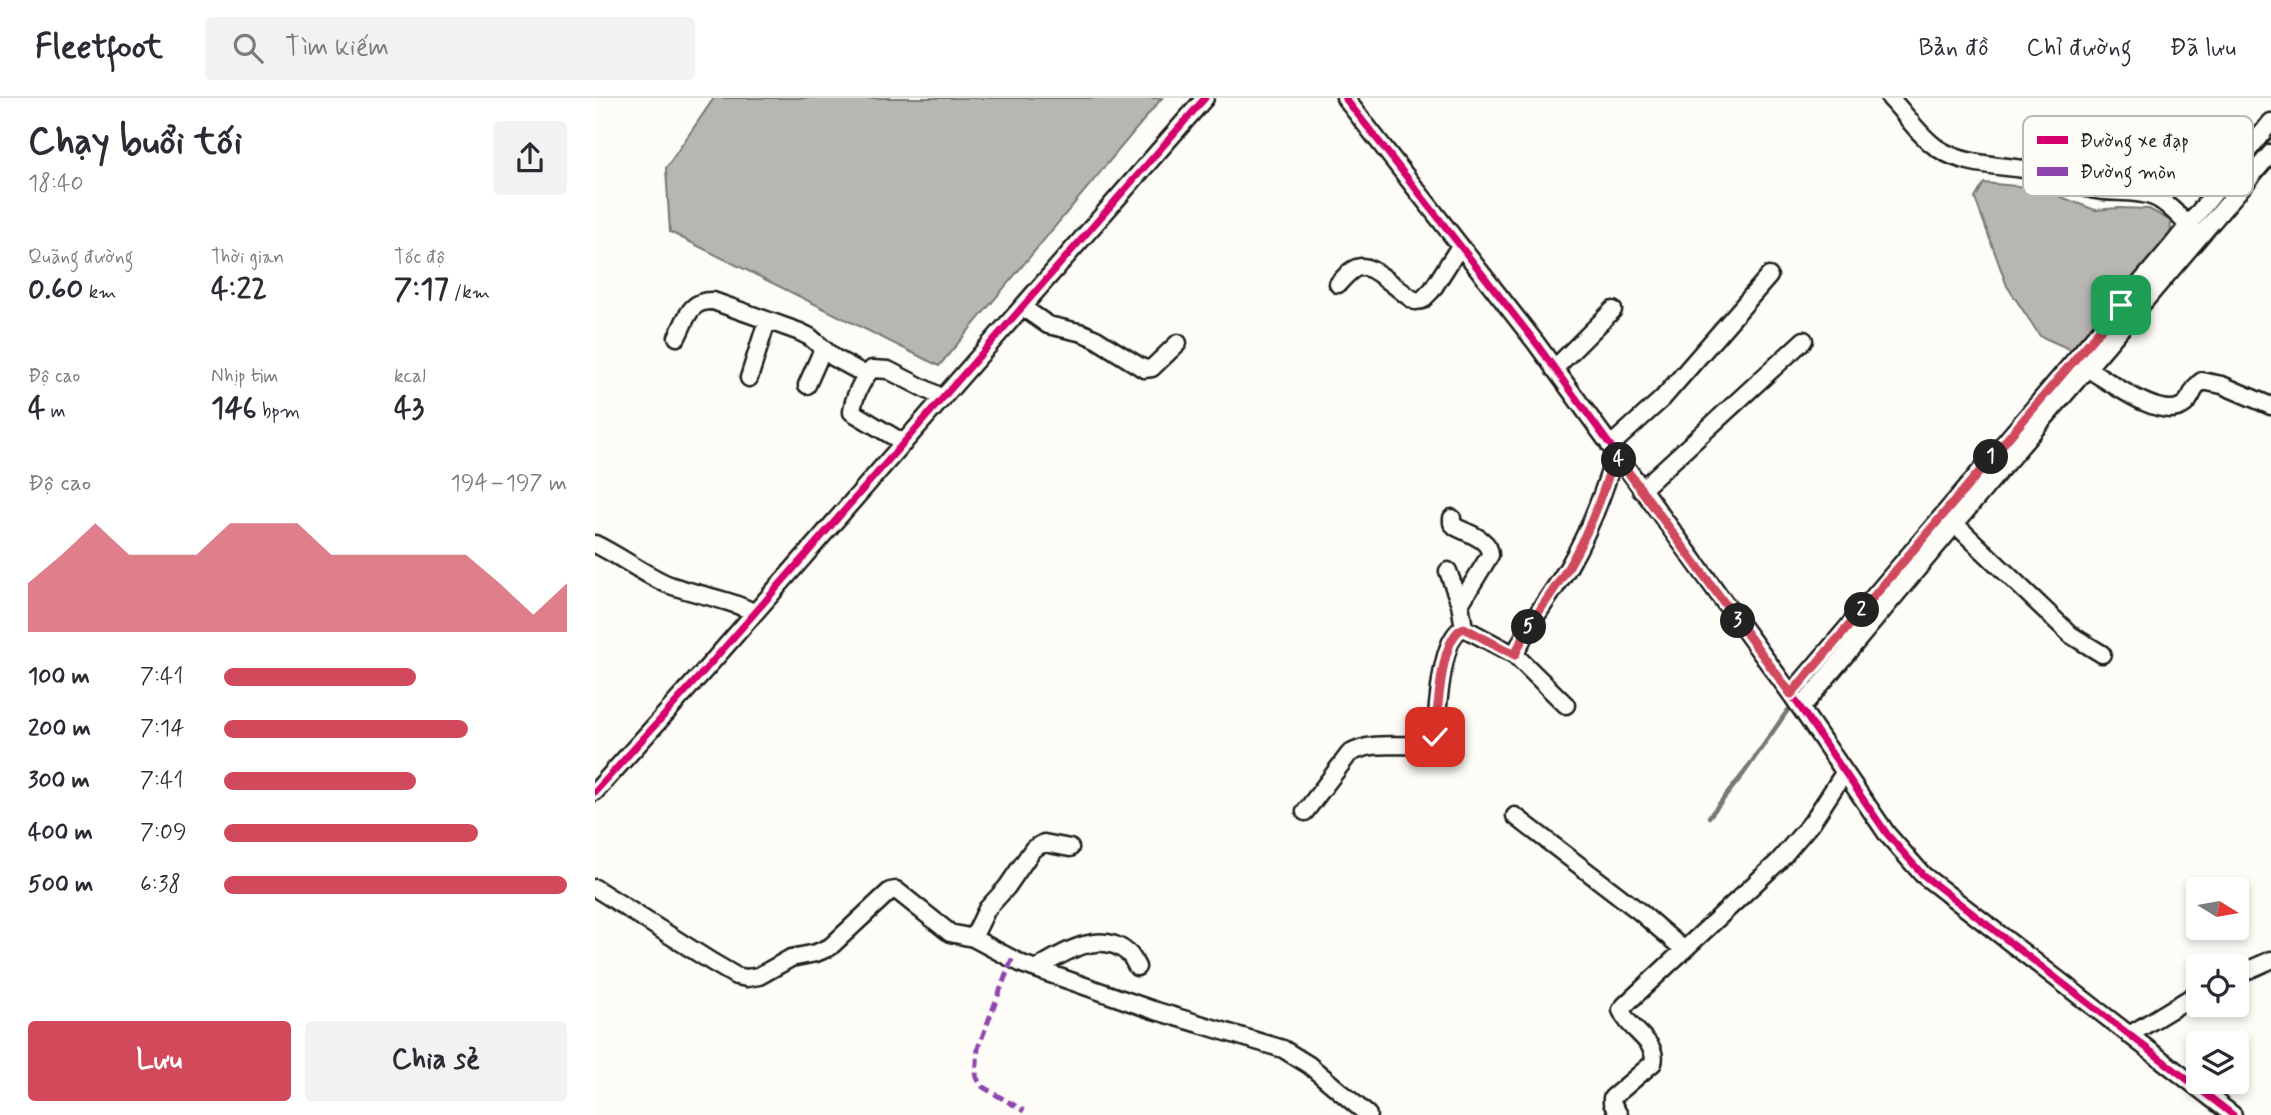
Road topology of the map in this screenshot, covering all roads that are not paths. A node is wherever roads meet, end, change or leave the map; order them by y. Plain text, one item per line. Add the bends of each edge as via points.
1 (1205, 98) edge
2 (1345, 98) edge
3 (1889, 98) edge
4 (2271, 122) edge
5 (2253, 147) edge
6 (2271, 153) edge
7 (2023, 170) edge
8 (2253, 171) edge
9 (2154, 196) edge
10 (2219, 196) edge
11 (2229, 196) edge
12 (2194, 231) junction
13 (1460, 246) junction
14 (1769, 276) dead end
15 (1338, 284) dead end
16 (1022, 307) junction
17 (1613, 310) dead end
18 (767, 321) junction
19 (677, 337) dead end
20 (1804, 340) dead end
21 (1178, 343) dead end
22 (823, 349) junction
23 (1554, 369) junction
24 (2088, 369) junction
25 (866, 375) junction
26 (749, 378) dead end
27 (807, 385) dead end
28 (943, 398) junction
29 (2271, 406) edge
30 (904, 443) junction
31 (1613, 450) junction
32 (1641, 490) junction
33 (1452, 518) dead end
34 (1955, 524) junction
35 (595, 544) edge
36 (1448, 571) dead end
37 (1460, 604) junction
38 (755, 613) junction
39 (1464, 628) junction
40 (2102, 654) dead end
41 (1515, 655) junction
42 (1791, 694) junction
43 (1566, 705) dead end
44 (1801, 708) junction
45 (1844, 773) junction
46 (595, 792) edge
47 (1305, 812) dead end
48 (1515, 816) dead end
49 (1070, 848) dead end
50 (595, 888) edge
51 (974, 938) junction
52 (1683, 949) junction
53 (2271, 960) edge
54 (1137, 967) dead end
55 (1036, 969) junction
56 (2249, 970) edge
57 (2186, 1000) edge
58 (2129, 1035) junction
59 (2228, 1114) edge
60 (1368, 1115) edge
61 (1619, 1115) edge

1 - 16 street
2 - 13 street
3 - 7 street via 1937,148 1955,157
4 - 5 street
6 - 8 street
9 - 12 street
10 - 12 street
11 - 12 street
12 - 24 street
12 - 42 street
13 - 15 street via 1422,300 1415,301 1361,266
13 - 23 street
14 - 31 street
16 - 21 street via 1048,325 1096,339 1144,369 1152,368
16 - 28 street
17 - 23 street
18 - 19 street via 702,301 693,307
18 - 22 street via 810,337
18 - 26 street
20 - 32 street
22 - 25 street
22 - 27 street
23 - 31 street
24 - 29 street via 2160,409 2180,407 2202,381
24 - 34 street
25 - 28 street via 872,369 888,370
25 - 30 street via 852,412
28 - 30 street
30 - 38 street
31 - 32 street
31 - 41 street via 1596,511
32 - 42 street
33 - 37 street via 1456,527 1490,550
34 - 40 street via 2064,628
34 - 44 street
35 - 38 street via 666,583 738,603
36 - 37 street
37 - 39 street
38 - 46 street
39 - 41 street
39 - 47 street via 1450,640 1431,743 1373,744 1358,749 1349,754
41 - 43 street
42 - 44 street
44 - 45 street
45 - 52 street via 1778,862
45 - 58 street via 1923,875
48 - 52 street
49 - 51 street via 1044,843 1033,849 987,909
50 - 51 street via 712,962 747,978 830,947 890,891 902,893 950,933
51 - 55 street
52 - 61 street via 1621,1010 1655,1055 1653,1063 1612,1098
53 - 56 street
54 - 55 street via 1129,953 1112,943 1088,943
55 - 60 street via 1283,1049
57 - 58 street
58 - 59 street

